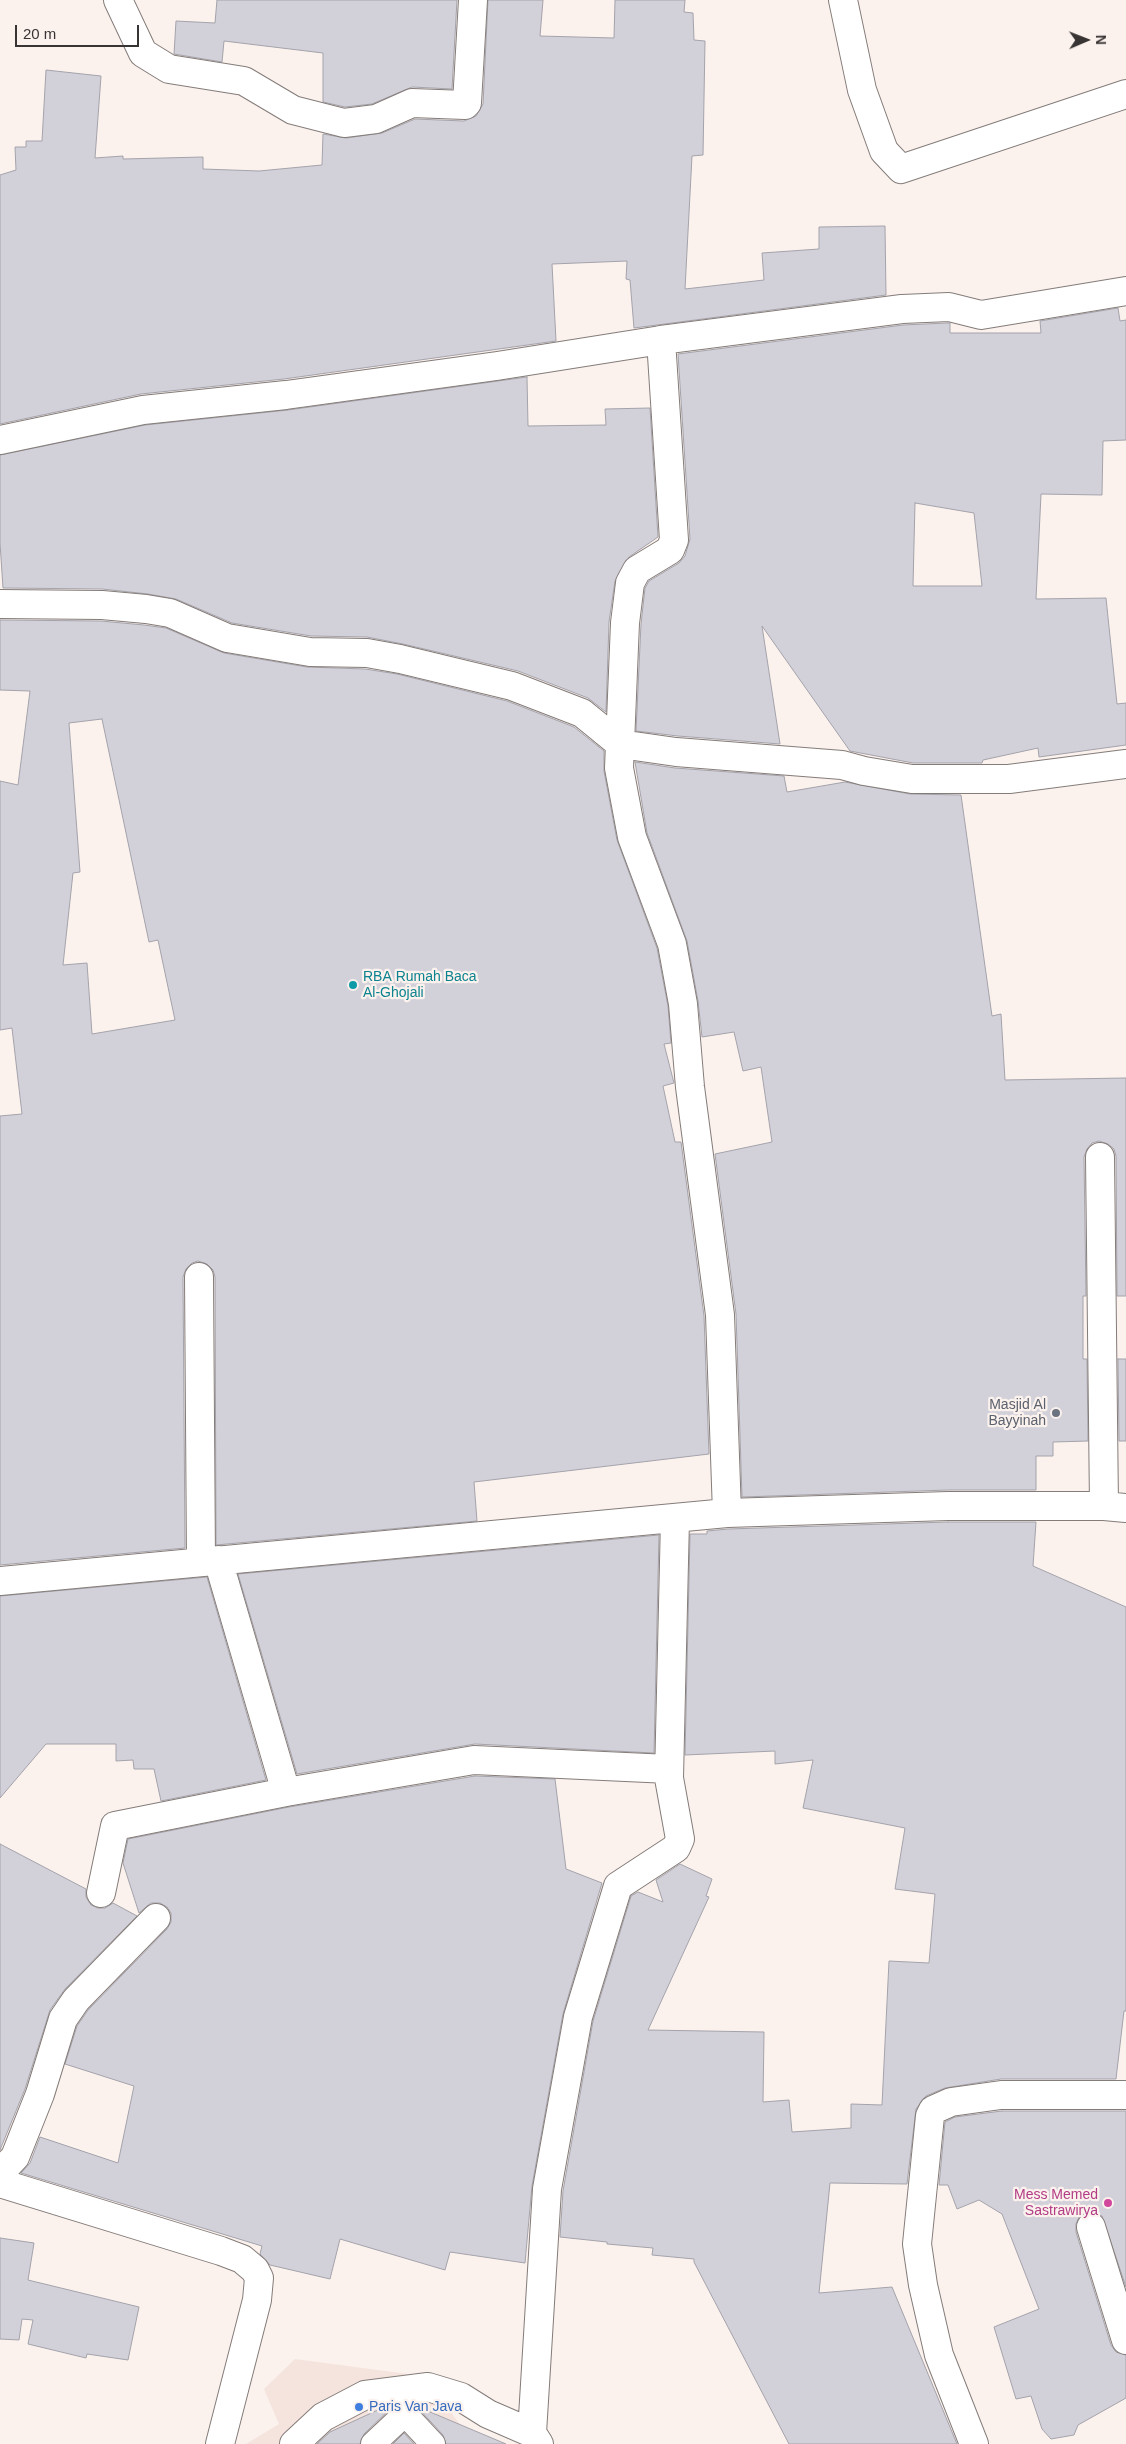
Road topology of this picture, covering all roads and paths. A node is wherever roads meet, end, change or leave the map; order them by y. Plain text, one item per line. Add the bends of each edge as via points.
1 (118, 0) edge
2 (473, 0) edge
3 (843, 0) edge
4 (1126, 94) edge
5 (1126, 291) edge
6 (661, 340) junction
7 (0, 440) edge
8 (0, 604) edge
9 (620, 744) junction
10 (1126, 764) edge
11 (1100, 1157) dead end
12 (199, 1277) dead end
13 (1115, 1507) edge
14 (727, 1513) junction
15 (675, 1518) junction
16 (209, 1561) junction
17 (0, 1581) edge
18 (669, 1769) junction
19 (286, 1792) junction
20 (101, 1892) dead end
21 (156, 1918) dead end
22 (1126, 2096) edge
23 (0, 2172) edge
24 (0, 2183) edge
25 (1092, 2227) dead end
26 (1126, 2340) edge
27 (536, 2439) edge
28 (220, 2444) edge
29 (294, 2444) edge
30 (373, 2444) edge
31 (433, 2444) edge
32 (974, 2444) edge

1 - 2 street via 143,53 169,69 244,81 293,110 344,123 383,116 412,103 465,105
3 - 4 street via 862,90 884,151 901,169
5 - 6 street via 981,315 949,307 902,310
6 - 7 street via 286,395 143,410
6 - 9 street via 674,540 670,550 637,570 630,583 624,623
8 - 9 street via 102,604 146,608 170,613 227,638 310,652 367,653 400,659 512,686 582,713
9 - 10 street via 676,752 842,765 864,772 912,779 1009,778
9 - 14 street via 620,768 632,836 672,944 683,1004 690,1087 720,1315
11 - 13 street
12 - 16 street
13 - 14 street via 948,1506
14 - 15 street
15 - 16 street
15 - 18 street
16 - 17 street
16 - 19 street
18 - 19 street via 474,1760
18 - 27 street via 680,1838 676,1848 618,1886 578,2017 547,2189
19 - 20 street via 115,1826
21 - 23 street via 76,2000 63,2019 40,2094 13,2161
22 - 32 street via 994,2096 952,2102 933,2110 930,2116 917,2244 939,2355
24 - 28 street via 221,2251 242,2259 255,2270 259,2278 257,2300
25 - 26 street
27 - 29 street via 461,2397 428,2386 365,2395 323,2417
30 - 31 lane via 405,2414

